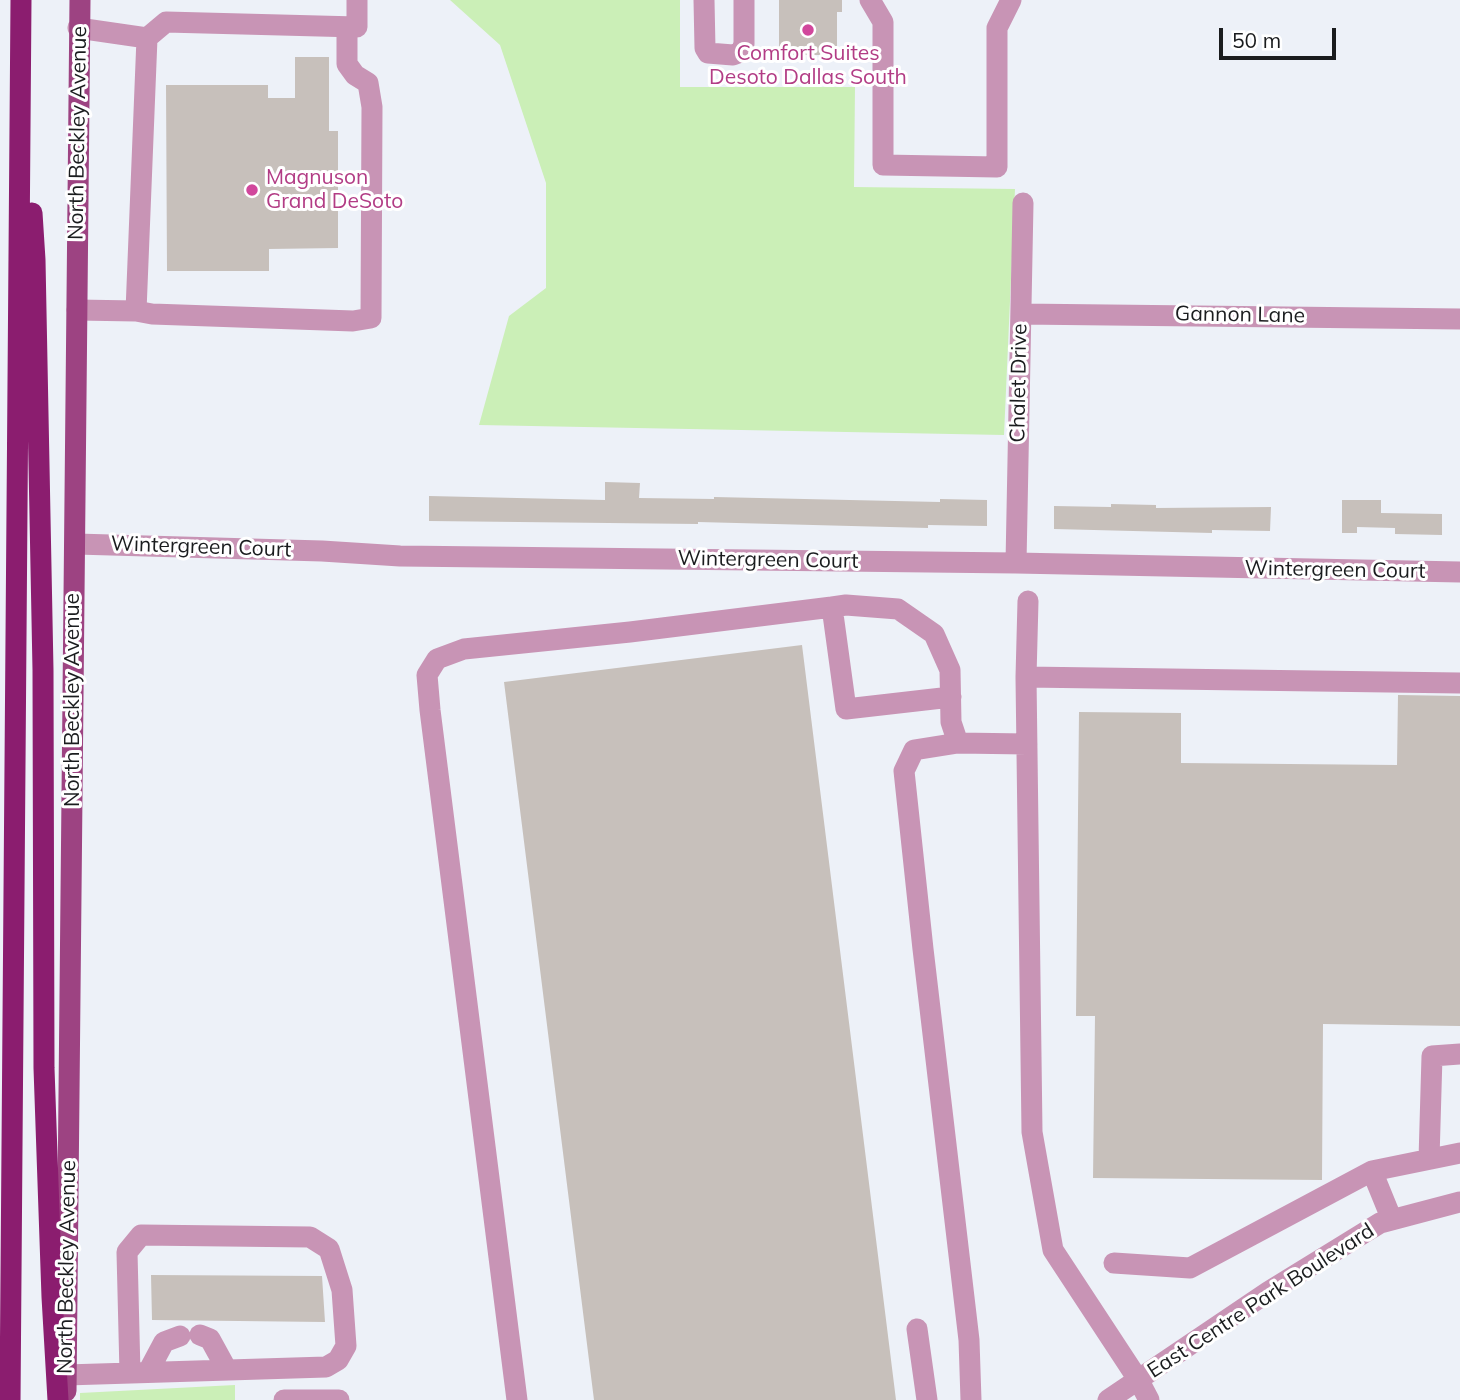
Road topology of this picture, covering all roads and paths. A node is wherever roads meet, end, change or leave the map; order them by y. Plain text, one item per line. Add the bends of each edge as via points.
1 (21, 0) edge
2 (80, 0) edge
3 (357, 0) edge
4 (704, 0) edge
5 (744, 0) edge
6 (870, 0) edge
7 (894, 0) edge
8 (1011, 0) edge
9 (883, 22) junction
10 (78, 27) junction
11 (352, 27) junction
12 (147, 38) junction
13 (21, 54) junction
14 (1023, 203) dead end
15 (77, 310) junction
16 (136, 311) junction
17 (1021, 314) junction
18 (1460, 319) edge
19 (76, 544) junction
20 (1016, 563) junction
21 (1460, 572) edge
22 (1028, 601) dead end
23 (832, 607) junction
24 (1026, 677) junction
25 (1460, 683) edge
26 (951, 697) junction
27 (958, 743) junction
28 (1027, 744) junction
29 (1460, 1054) edge
30 (1460, 1153) edge
31 (1429, 1159) junction
32 (1372, 1171) junction
33 (1460, 1202) edge
34 (1392, 1220) junction
35 (1114, 1263) dead end
36 (917, 1329) dead end
37 (227, 1370) junction
38 (139, 1373) junction
39 (66, 1375) junction
40 (1144, 1390) edge
41 (10, 1400) edge
42 (58, 1400) edge
43 (66, 1400) edge
44 (284, 1400) edge
45 (339, 1400) edge
46 (517, 1400) edge
47 (927, 1400) edge
48 (972, 1400) edge
49 (1108, 1400) edge

1 - 13 highway
2 - 10 main road, North Beckley Avenue
3 - 11 street
4 - 5 street via 705,48 708,53 733,55 744,44
6 - 9 street
7 - 9 street
8 - 9 street via 997,28 997,167 883,165
10 - 12 street
10 - 15 main road, North Beckley Avenue
11 - 12 street via 166,22
11 - 16 street via 346,64 368,82 372,107 370,318 353,321
12 - 16 street
13 - 41 highway
13 - 42 highway via 35,260 44,1068
14 - 17 street, Chalet Drive
15 - 16 street
15 - 19 main road, North Beckley Avenue
17 - 18 street, Gannon Lane
17 - 20 street, Chalet Drive
19 - 20 street, Wintergreen Court via 400,556
19 - 39 main road, North Beckley Avenue
20 - 21 street, Wintergreen Court
22 - 24 street
23 - 26 street via 898,609 934,634 950,670
23 - 26 street via 846,709
23 - 46 street via 464,649 437,659 427,675
24 - 25 street
24 - 28 street
26 - 27 street via 951,722
27 - 28 street
27 - 48 street via 914,750 904,771
28 - 40 street via 1032,1132 1053,1250
29 - 31 street via 1433,1056
30 - 31 street
31 - 32 street
32 - 34 street
32 - 35 street via 1191,1268
33 - 34 street, East Centre Park Boulevard
34 - 40 street, East Centre Park Boulevard via 1268,1292
36 - 47 street
37 - 38 street
37 - 38 street via 210,1339 190,1336 164,1342
37 - 38 street via 326,1367 338,1360 346,1346 342,1290 329,1249 310,1237 141,1235 127,1252
38 - 39 street
39 - 43 main road, North Beckley Avenue
40 - 49 street, East Centre Park Boulevard
44 - 45 street

